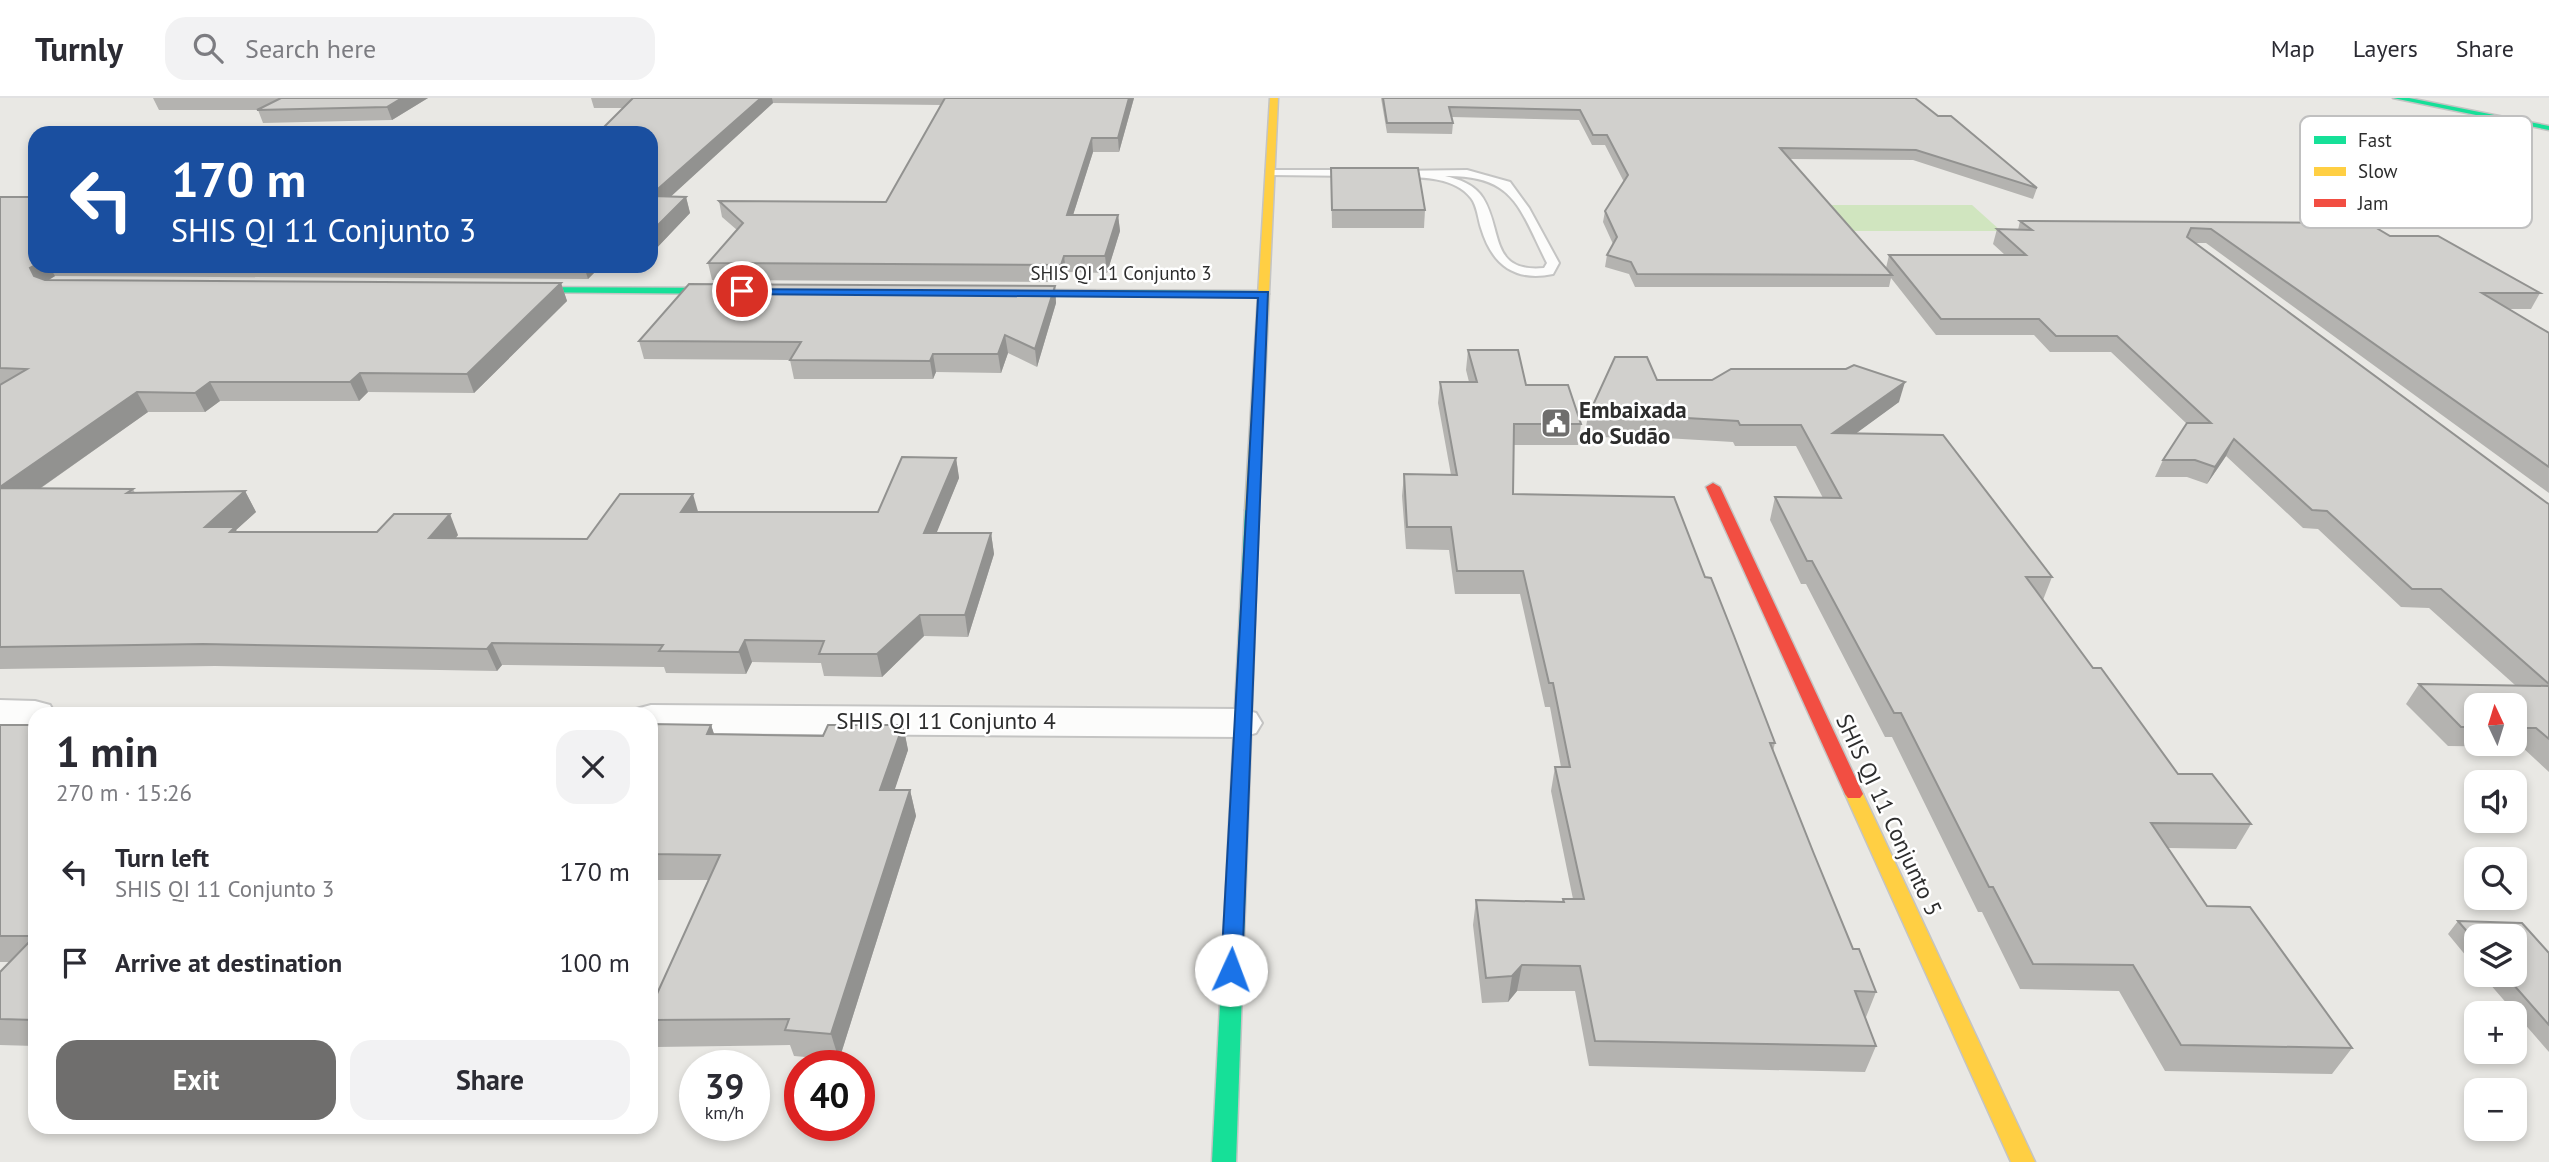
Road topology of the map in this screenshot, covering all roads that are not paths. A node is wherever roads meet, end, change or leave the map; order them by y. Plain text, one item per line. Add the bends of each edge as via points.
1 (1275, 98) edge
2 (2397, 98) edge
3 (2488, 116) edge
4 (1270, 173) junction
5 (1367, 174) edge
6 (1380, 174) edge
7 (1420, 174) junction
8 (499, 290) edge
9 (750, 291) edge
10 (986, 293) edge
11 (1264, 295) junction
12 (1713, 487) dead end
13 (0, 714) edge
14 (28, 715) edge
15 (658, 719) edge
16 (1241, 723) junction
17 (1224, 1162) edge
18 (2023, 1162) edge

1 - 4 street
2 - 3 street
4 - 5 lane
4 - 11 street
6 - 7 lane
7 - 7 lane via 1449,179 1472,191 1501,262 1514,270 1549,271 1553,263 1509,186 1472,175
8 - 9 street
10 - 11 street, SHIS QI 11 Conjunto 3
11 - 16 street
12 - 18 street, SHIS QI 11 Conjunto 5
13 - 14 street
15 - 16 street, SHIS QI 11 Conjunto 4
16 - 17 street

